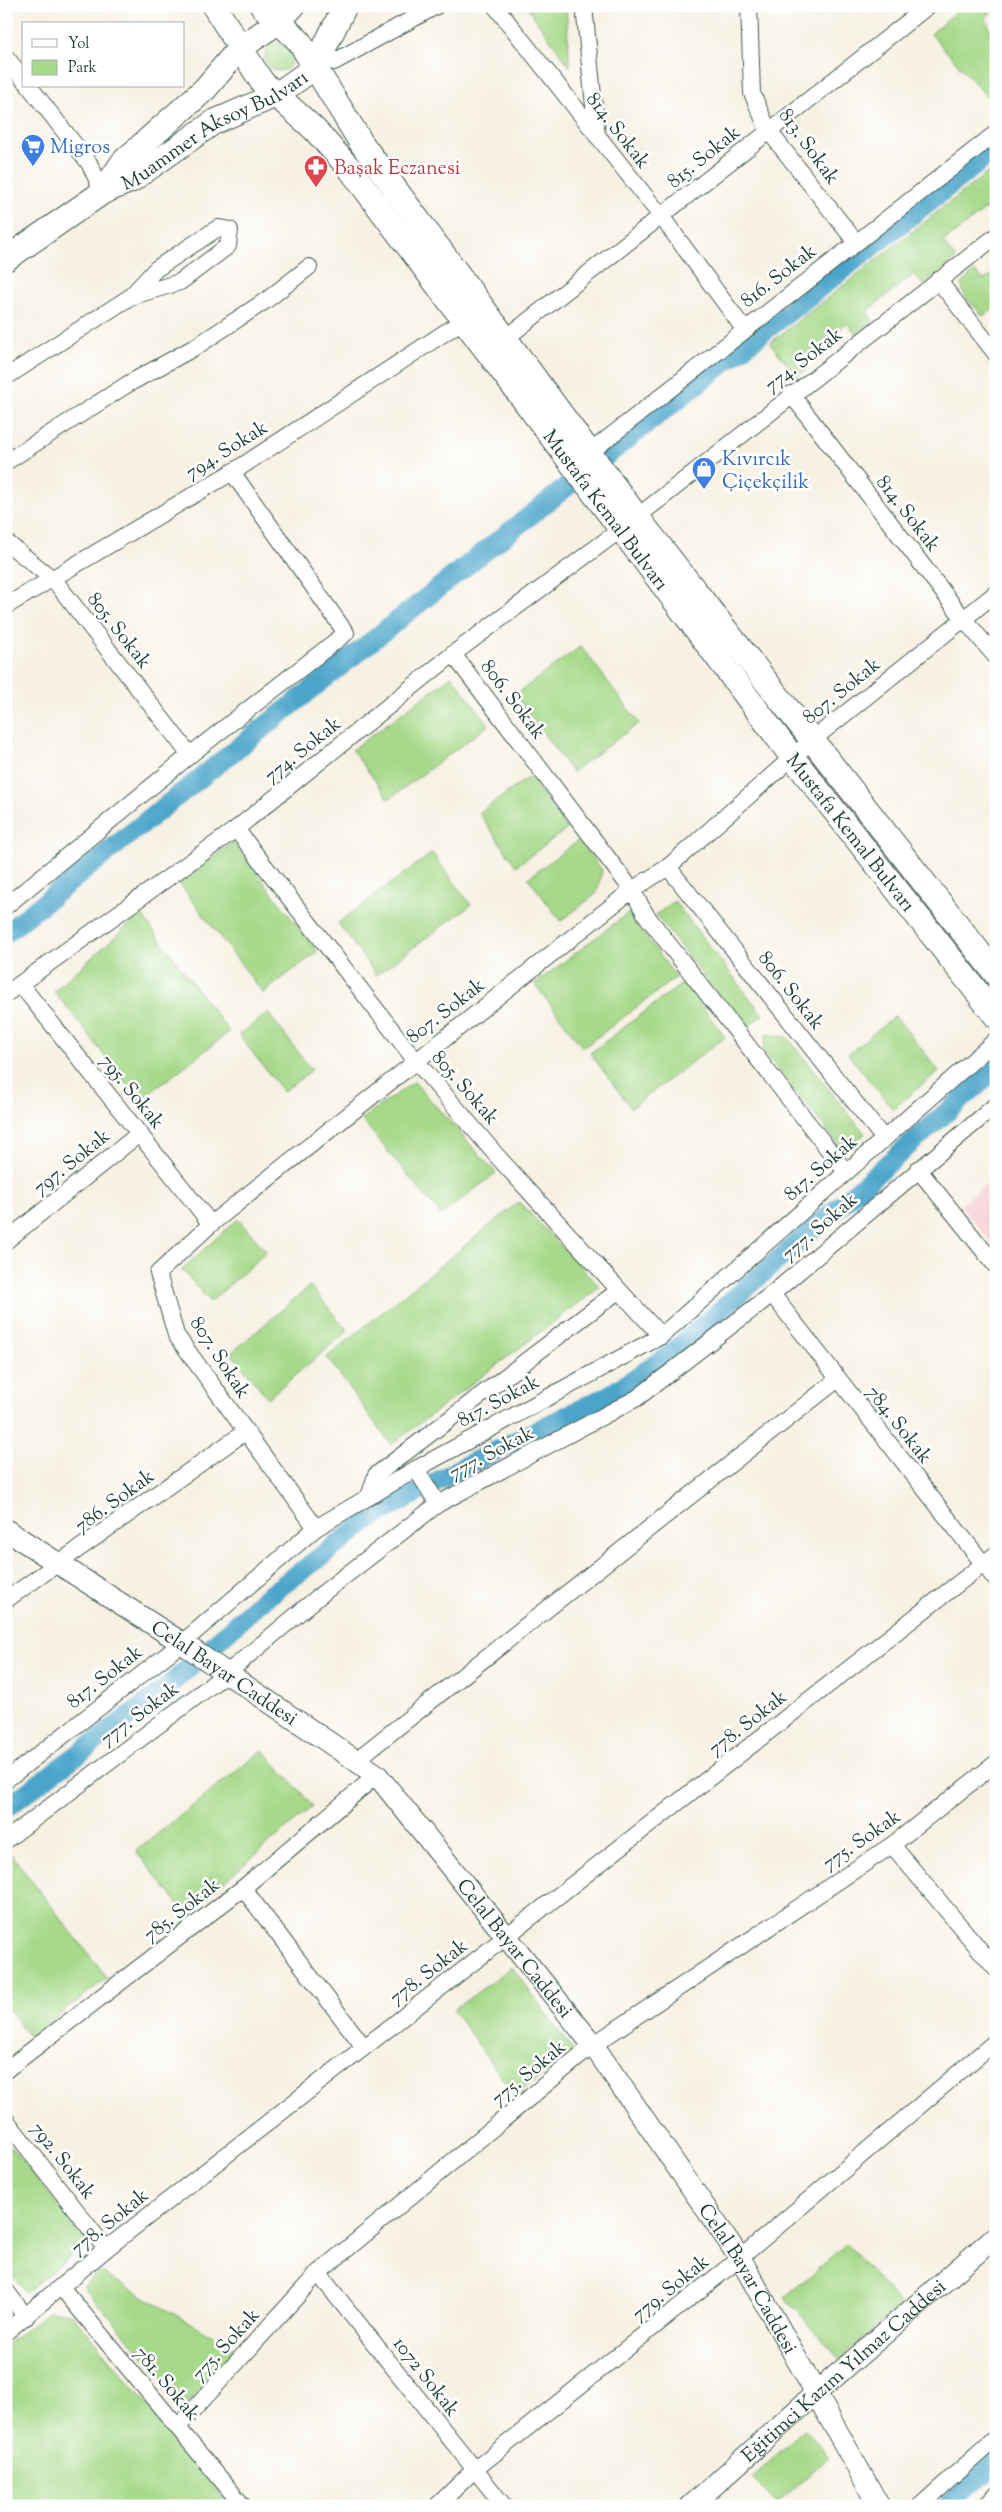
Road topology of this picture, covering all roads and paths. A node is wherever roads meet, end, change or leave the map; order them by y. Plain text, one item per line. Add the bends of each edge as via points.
1 (214, 6) edge
2 (345, 6) edge
3 (436, 6) edge
4 (495, 6) edge
5 (584, 6) edge
6 (749, 6) edge
7 (928, 6) edge
8 (278, 12) edge
9 (240, 50) junction
10 (7, 61) edge
11 (324, 65) junction
12 (22, 78) edge
13 (31, 88) edge
14 (276, 95) junction
15 (768, 130) junction
16 (996, 133) edge
17 (597, 136) junction
18 (103, 192) junction
19 (661, 216) junction
20 (996, 236) edge
21 (855, 241) junction
22 (6, 259) edge
23 (309, 267) dead end
24 (938, 280) junction
25 (130, 297) junction
26 (464, 320) junction
27 (744, 329) junction
28 (505, 339) junction
29 (996, 354) edge
30 (6, 377) edge
31 (791, 394) junction
32 (6, 462) edge
33 (586, 468) junction
34 (232, 472) junction
35 (629, 523) junction
36 (6, 542) edge
37 (54, 580) junction
38 (996, 593) edge
39 (6, 606) edge
40 (963, 618) junction
41 (453, 654) junction
42 (996, 657) edge
43 (811, 741) junction
44 (190, 755) junction
45 (793, 758) junction
46 (236, 829) junction
47 (668, 867) junction
48 (632, 890) junction
49 (6, 906) edge
50 (996, 974) edge
51 (21, 985) junction
52 (6, 994) edge
53 (996, 1016) edge
54 (996, 1040) edge
55 (416, 1060) junction
56 (996, 1105) edge
57 (140, 1133) junction
58 (884, 1139) junction
59 (918, 1168) junction
60 (846, 1172) junction
61 (211, 1224) junction
62 (6, 1241) edge
63 (996, 1266) edge
64 (618, 1290) junction
65 (772, 1294) junction
66 (661, 1336) junction
67 (838, 1379) junction
68 (245, 1432) junction
69 (416, 1469) junction
70 (369, 1497) junction
71 (438, 1504) junction
72 (316, 1528) junction
73 (6, 1530) edge
74 (989, 1559) edge
75 (61, 1564) junction
76 (996, 1580) edge
77 (6, 1600) edge
78 (182, 1643) junction
79 (226, 1674) junction
80 (355, 1760) junction
81 (996, 1763) edge
82 (377, 1775) junction
83 (6, 1780) edge
84 (6, 1840) edge
85 (892, 1845) junction
86 (243, 1888) junction
87 (506, 1938) junction
88 (996, 1969) edge
89 (996, 2041) edge
90 (593, 2045) junction
91 (364, 2047) junction
92 (6, 2070) edge
93 (6, 2120) edge
94 (996, 2236) edge
95 (106, 2249) junction
96 (740, 2258) junction
97 (318, 2273) junction
98 (61, 2288) junction
99 (6, 2292) edge
100 (26, 2317) junction
101 (6, 2332) edge
102 (815, 2394) junction
103 (178, 2427) junction
104 (996, 2438) edge
105 (474, 2470) junction
106 (996, 2495) edge
107 (243, 2506) edge
108 (437, 2506) edge
109 (504, 2506) edge
110 (692, 2506) edge
111 (879, 2506) edge
112 (920, 2506) edge
113 (984, 2506) edge

1 - 9 main road, Mustafa Kemal Bulvarı
2 - 11 main road, Muammer Aksoy Bulvarı
3 - 11 street
4 - 17 street, 814. Sokak
5 - 17 street
6 - 15 street, 813. Sokak via 752,93
7 - 15 street, 815. Sokak
8 - 9 main road, Muammer Aksoy Bulvarı
8 - 11 main road, Mustafa Kemal Bulvarı via 299,41
9 - 14 main road, Mustafa Kemal Bulvarı via 262,82
9 - 18 main road, Muammer Aksoy Bulvarı via 205,88 123,162
10 - 12 street
11 - 14 main road, Muammer Aksoy Bulvarı
11 - 28 main road, Mustafa Kemal Bulvarı via 362,144
13 - 18 street via 89,163
14 - 18 main road, Muammer Aksoy Bulvarı via 214,122 132,180
14 - 26 main road, Mustafa Kemal Bulvarı via 314,129 351,170
15 - 19 street, 815. Sokak
15 - 21 street, 813. Sokak
16 - 21 street, 816. Sokak
17 - 19 street, 814. Sokak
18 - 22 main road, Muammer Aksoy Bulvarı
19 - 27 street, 814. Sokak
19 - 28 street, 815. Sokak
20 - 24 street, 774. Sokak
21 - 27 street, 816. Sokak
23 - 32 street via 197,346 128,384
24 - 29 street
24 - 31 street, 774. Sokak
25 - 25 street via 180,282 228,246 230,230 218,228 156,268
25 - 30 street
26 - 33 main road, Mustafa Kemal Bulvarı
26 - 34 street, 794. Sokak
27 - 33 street, 816. Sokak
28 - 33 main road, Mustafa Kemal Bulvarı
31 - 35 street, 774. Sokak
31 - 40 street, 814. Sokak
33 - 35 main road, Mustafa Kemal Bulvarı
34 - 37 street, 794. Sokak
34 - 44 street via 346,633
35 - 41 street, 774. Sokak
35 - 43 main road, Mustafa Kemal Bulvarı
35 - 45 main road, Mustafa Kemal Bulvarı
36 - 37 street, 805. Sokak
37 - 39 street, 794. Sokak
37 - 44 street, 805. Sokak
38 - 40 street, 807. Sokak
40 - 42 street, 814. Sokak
40 - 43 street, 807. Sokak
41 - 46 street, 774. Sokak
41 - 48 street, 806. Sokak
43 - 45 street, 807. Sokak
43 - 50 main road, Mustafa Kemal Bulvarı
44 - 49 street
45 - 47 street, 807. Sokak
45 - 53 main road, Mustafa Kemal Bulvarı
46 - 51 street, 774. Sokak
46 - 55 street, 805. Sokak
47 - 48 street, 807. Sokak
47 - 58 street, 806. Sokak
48 - 55 street, 807. Sokak
48 - 60 street, 806. Sokak via 646,915
51 - 52 street, 774. Sokak
51 - 57 street, 795. Sokak
54 - 58 street, 817. Sokak
55 - 61 street, 807. Sokak
55 - 64 street, 805. Sokak
56 - 59 street, 777. Sokak
57 - 61 street, 795. Sokak
57 - 62 street, 797. Sokak
58 - 60 street, 817. Sokak
59 - 63 street
59 - 65 street, 777. Sokak
60 - 66 street, 817. Sokak
61 - 68 street, 807. Sokak via 158,1274 176,1335
64 - 66 street, 805. Sokak
64 - 70 street via 376,1475
65 - 67 street, 784. Sokak
65 - 71 street, 777. Sokak via 637,1398
66 - 69 street, 817. Sokak
67 - 74 street, 784. Sokak
67 - 80 street
68 - 72 street, 807. Sokak
68 - 75 street, 786. Sokak
69 - 70 street, 817. Sokak
69 - 71 street
70 - 72 street, 817. Sokak
71 - 79 street, 777. Sokak via 322,1593
72 - 78 street, 817. Sokak
73 - 75 street, Celal Bayar Caddesi
74 - 76 street, 784. Sokak
74 - 87 street, 778. Sokak
75 - 77 street, 786. Sokak
75 - 78 street, Celal Bayar Caddesi
78 - 79 street, Celal Bayar Caddesi
78 - 83 street, 817. Sokak
79 - 80 street, Celal Bayar Caddesi
79 - 84 street, 777. Sokak
80 - 82 street, Celal Bayar Caddesi
81 - 85 street, 775. Sokak
82 - 86 street, 785. Sokak
82 - 87 street, Celal Bayar Caddesi
85 - 88 street
85 - 90 street, 775. Sokak
86 - 91 street
86 - 92 street, 785. Sokak
87 - 90 street, Celal Bayar Caddesi
87 - 91 street, 778. Sokak
89 - 96 street, 779. Sokak
90 - 96 street, Celal Bayar Caddesi
90 - 97 street, 775. Sokak
91 - 95 street, 778. Sokak
93 - 95 street, 792. Sokak
94 - 102 street, Eğitimci Kazım Yılmaz Caddesi
95 - 98 street, 778. Sokak
96 - 102 street, Celal Bayar Caddesi
96 - 105 street, 779. Sokak
97 - 103 street, 775. Sokak
97 - 105 street, 1072 Sokak
98 - 100 street, 778. Sokak
98 - 103 street, 781. Sokak
99 - 100 street
100 - 101 street, 778. Sokak
102 - 110 street, Eğitimci Kazım Yılmaz Caddesi
102 - 111 street, Celal Bayar Caddesi
103 - 107 street, 781. Sokak
104 - 112 street
105 - 108 street, 779. Sokak
105 - 109 street, 1072 Sokak
106 - 113 street

